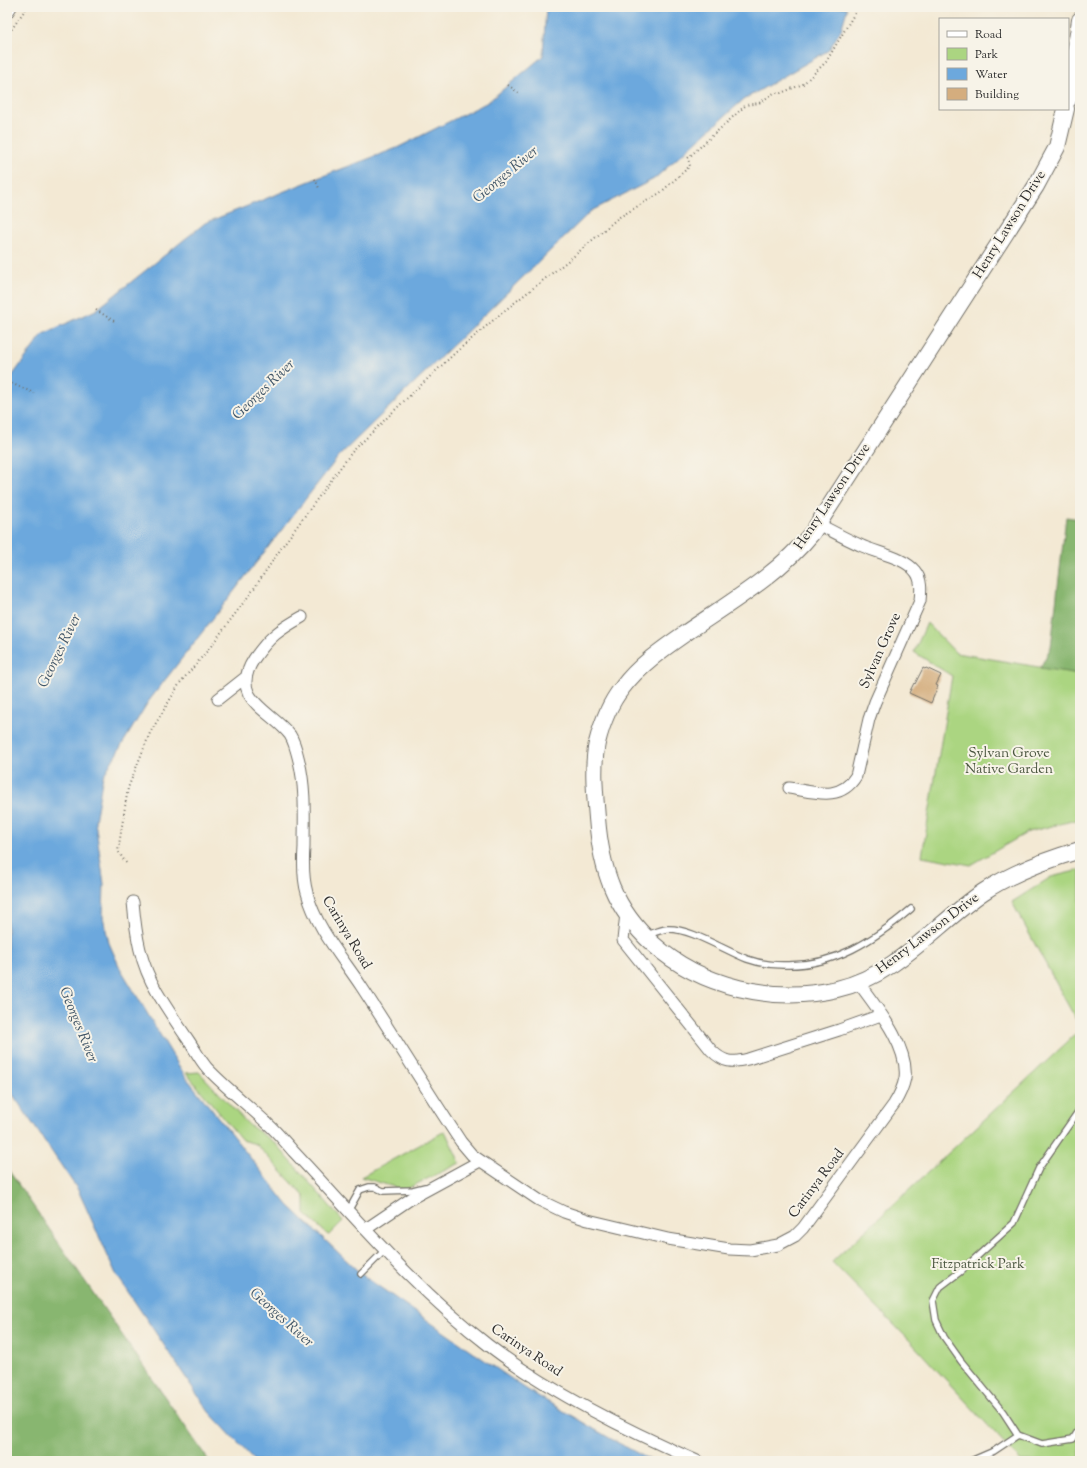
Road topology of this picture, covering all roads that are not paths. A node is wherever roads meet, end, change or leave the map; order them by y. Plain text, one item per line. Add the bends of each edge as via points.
1 (11, 7) edge
2 (7, 13) edge
3 (1080, 20) edge
4 (1069, 93) edge
5 (1066, 110) edge
6 (818, 524) junction
7 (302, 617) dead end
8 (246, 677) junction
9 (218, 699) dead end
10 (789, 788) dead end
11 (1080, 850) edge
12 (133, 902) dead end
13 (911, 909) dead end
14 (626, 914) junction
15 (645, 936) junction
16 (858, 982) junction
17 (881, 1015) junction
18 (1080, 1109) edge
19 (480, 1161) junction
20 (439, 1183) junction
21 (350, 1208) junction
22 (366, 1229) junction
23 (385, 1250) junction
24 (362, 1274) dead end
25 (1080, 1428) edge
26 (1018, 1435) junction
27 (697, 1461) edge
28 (971, 1461) edge

1 - 2 street
3 - 4 main road
5 - 6 main road, Henry Lawson Drive via 1057,147 1036,186
6 - 10 street, Sylvan Grove via 861,546 910,566 920,581 920,601 875,702 852,783 846,789 829,794
6 - 14 main road, Henry Lawson Drive via 794,554 776,570 650,659 626,683 610,708 600,731 596,755 597,821 607,877
7 - 8 street via 280,629 268,641 249,668
8 - 9 street
8 - 19 street, Carinya Road via 251,697 258,707 283,727 296,747 304,784 304,874 311,907 461,1142
11 - 16 main road, Henry Lawson Drive via 1029,867 998,882 896,962
12 - 21 street, Carinya Road via 142,961 157,992 206,1067 268,1124
13 - 15 lane via 862,946 833,958 793,966 747,959 676,929
14 - 15 main road, Henry Lawson Drive
14 - 17 street via 623,940 711,1050 723,1060 738,1062
15 - 16 main road, Henry Lawson Drive via 682,965 739,988 799,994 833,990
16 - 17 street, Carinya Road
17 - 19 street, Carinya Road via 894,1035 903,1060 904,1079 899,1096 811,1218 795,1236 778,1245 759,1250 729,1249 668,1239 581,1218 548,1204
18 - 26 lane via 1039,1168 1014,1223 940,1287 933,1301 936,1320 944,1337
19 - 20 street
20 - 21 lane via 413,1190 383,1192 375,1187 369,1187 360,1190
20 - 22 street via 397,1207
21 - 22 street, Carinya Road
22 - 23 street, Carinya Road
23 - 24 lane
23 - 27 street, Carinya Road via 453,1317 501,1354 606,1418
25 - 26 lane via 1073,1439 1042,1444
26 - 28 lane via 994,1451

